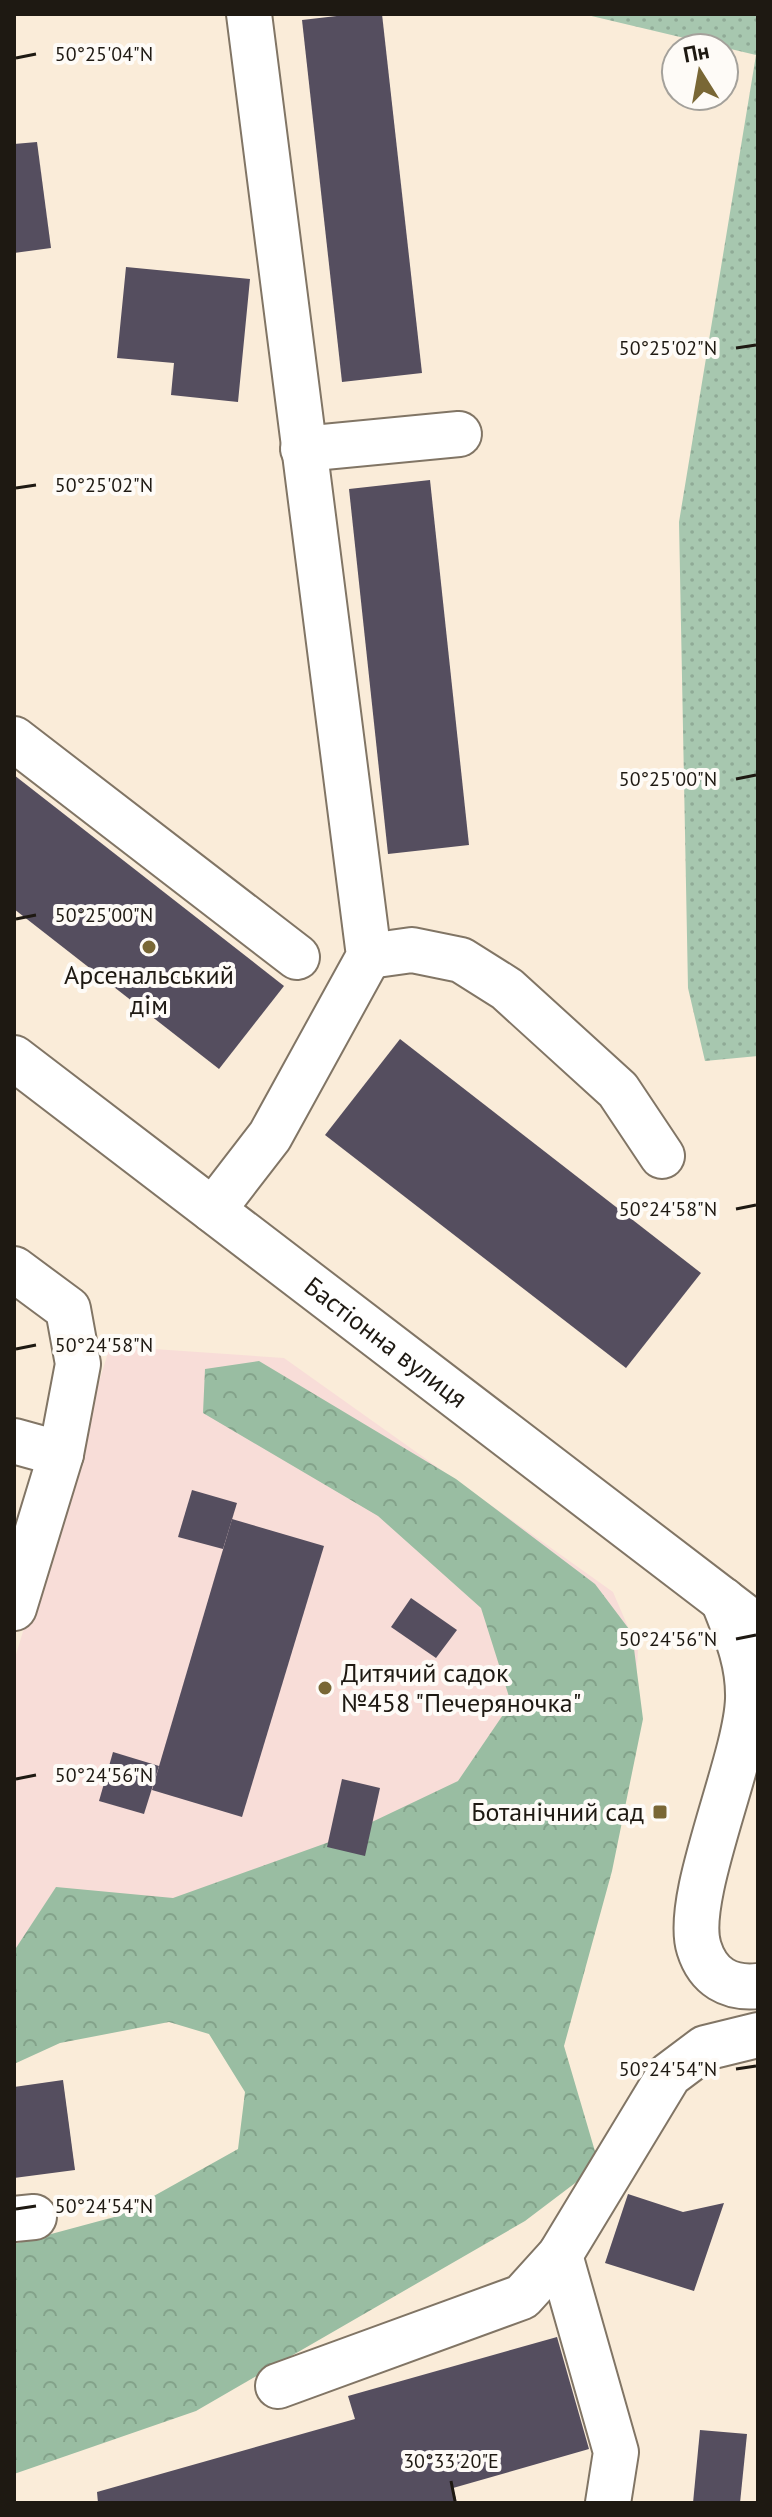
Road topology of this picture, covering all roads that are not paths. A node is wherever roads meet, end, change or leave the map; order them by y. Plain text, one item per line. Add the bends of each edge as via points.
1 (249, 14) edge
2 (459, 434) dead end
3 (303, 449) junction
4 (14, 739) edge
5 (369, 956) junction
6 (297, 957) dead end
7 (14, 1058) edge
8 (662, 1156) dead end
9 (213, 1210) junction
10 (14, 1269) edge
11 (14, 1441) edge
12 (61, 1454) junction
13 (722, 1597) junction
14 (14, 1608) edge
15 (757, 1626) edge
16 (758, 1986) edge
17 (758, 2035) edge
18 (560, 2255) junction
19 (278, 2386) dead end
20 (608, 2503) edge

1 - 3 street
2 - 3 street
3 - 5 street
4 - 6 street
5 - 8 street via 412,950 461,960 507,989 618,1090
5 - 9 street via 270,1136
7 - 9 street, Бастіонна вулиця
9 - 13 street, Бастіонна вулиця
10 - 12 street via 68,1309 78,1364
11 - 12 street
12 - 14 street
13 - 15 street, Бастіонна вулиця
13 - 16 street via 745,1655 748,1700 698,1907 698,1947 714,1977 738,1988
17 - 18 street via 705,2048 669,2075
18 - 19 street via 522,2297
18 - 20 street via 616,2452

